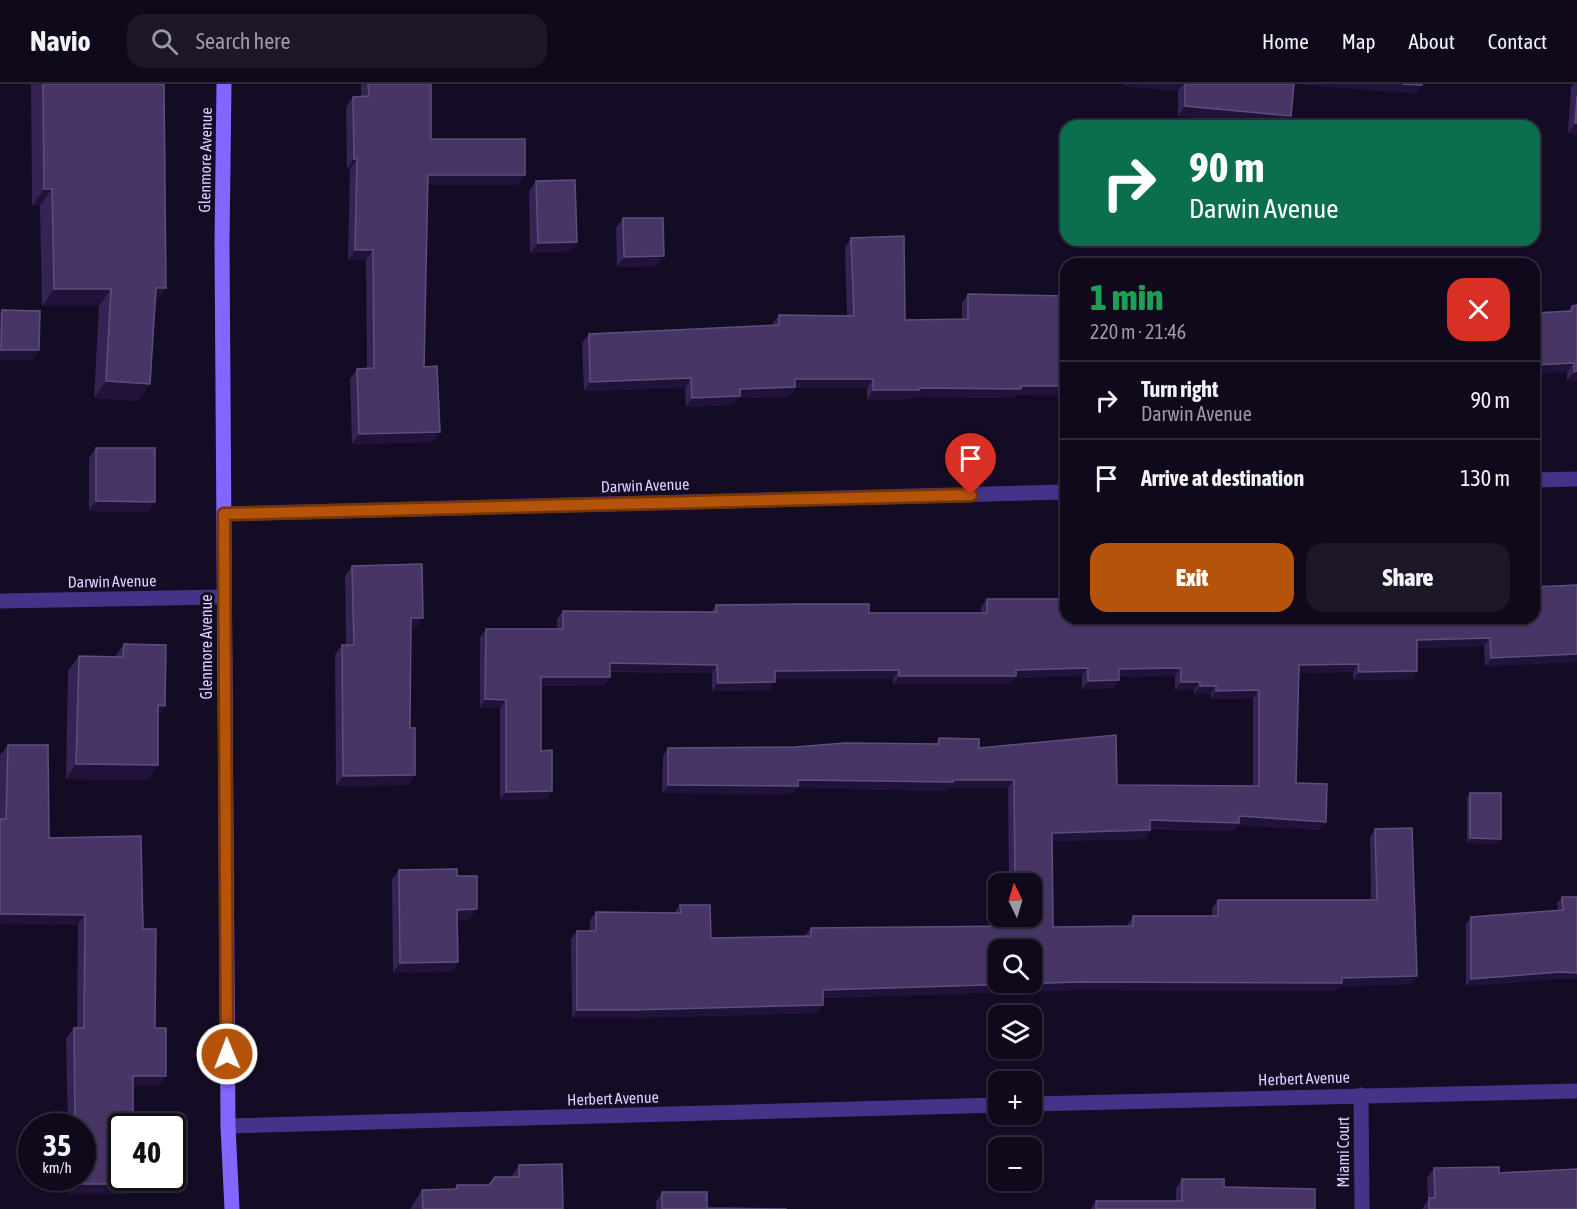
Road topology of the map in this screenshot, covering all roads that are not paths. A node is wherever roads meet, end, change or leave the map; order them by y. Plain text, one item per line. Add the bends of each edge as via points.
1 (224, 84) edge
2 (1577, 479) edge
3 (1540, 480) edge
4 (1060, 492) edge
5 (224, 514) junction
6 (224, 597) junction
7 (0, 601) edge
8 (1577, 1091) edge
9 (1361, 1095) junction
10 (1042, 1104) edge
11 (988, 1105) edge
12 (228, 1126) junction
13 (232, 1209) edge
14 (1362, 1209) edge

1 - 5 street, Glenmore Avenue
2 - 3 street
4 - 5 street, Darwin Avenue
5 - 6 street, Glenmore Avenue
6 - 7 street, Darwin Avenue
6 - 12 street, Glenmore Avenue
8 - 9 street, Herbert Avenue
9 - 10 street, Herbert Avenue
9 - 14 street, Miami Court
11 - 12 street, Herbert Avenue
12 - 13 street, Glenmore Avenue

